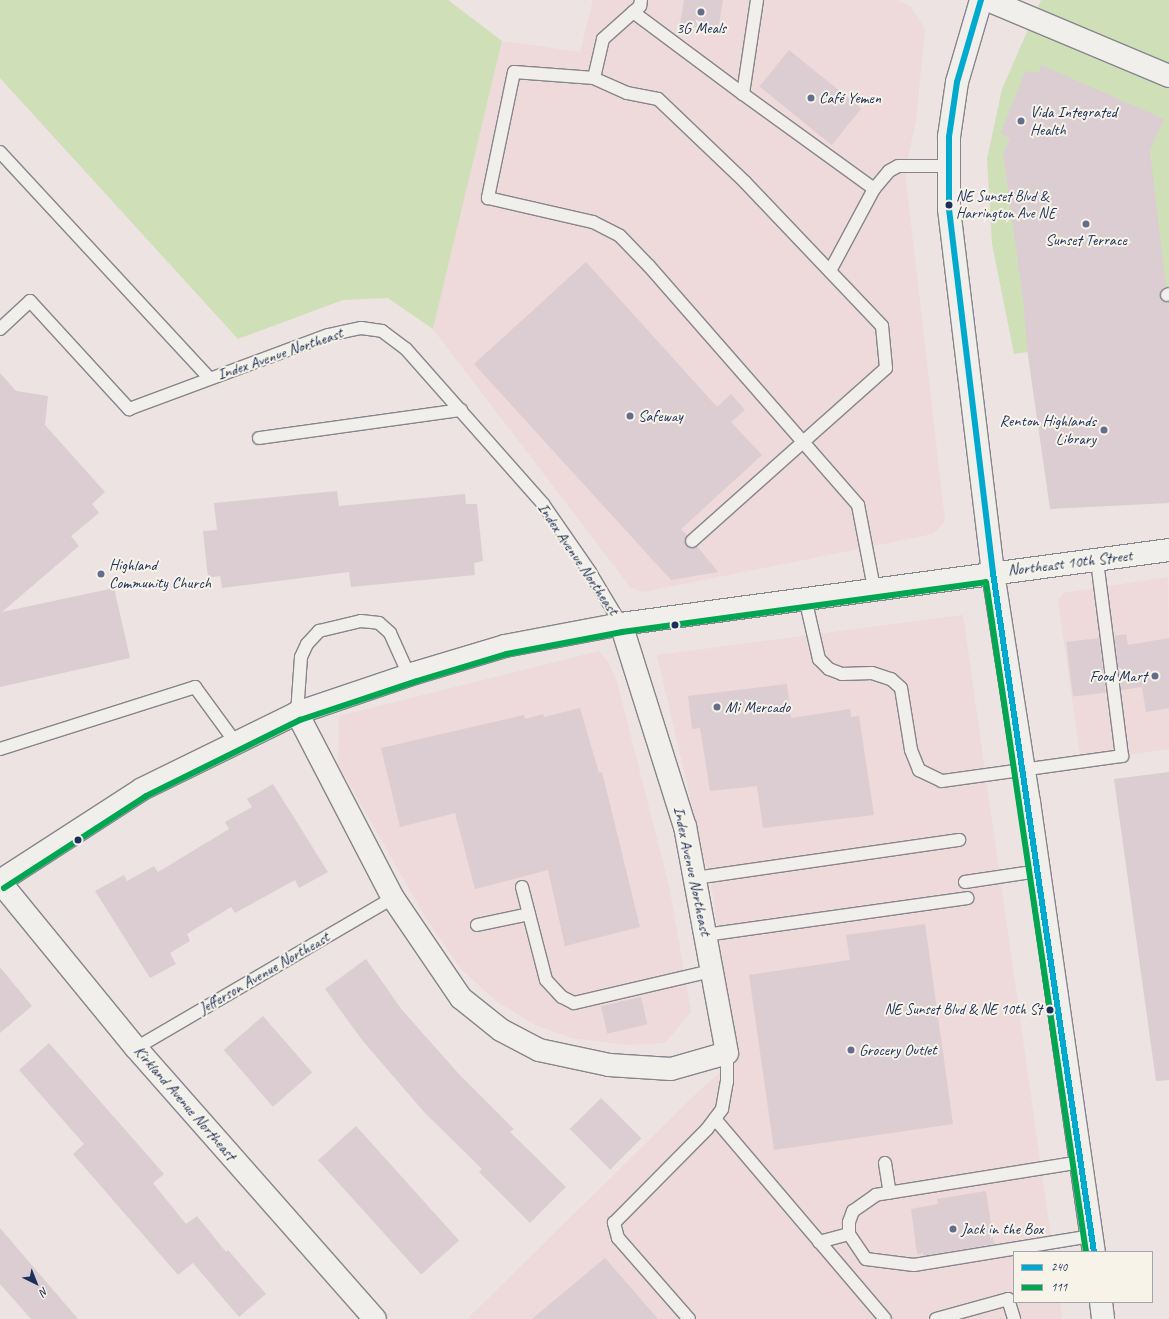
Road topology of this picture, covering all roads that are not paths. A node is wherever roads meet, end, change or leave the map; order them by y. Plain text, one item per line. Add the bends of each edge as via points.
1 (641, 0) edge
2 (757, 0) edge
3 (981, 0) edge
4 (988, 0) edge
5 (633, 12) junction
6 (1169, 76) edge
7 (594, 78) junction
8 (743, 94) junction
9 (0, 152) edge
10 (949, 166) junction
11 (874, 189) junction
12 (830, 271) junction
13 (0, 329) edge
14 (209, 378) junction
15 (460, 410) junction
16 (259, 438) dead end
17 (803, 442) junction
18 (692, 541) dead end
19 (1169, 550) edge
20 (1097, 560) junction
21 (993, 573) junction
22 (874, 588) junction
23 (805, 598) junction
24 (621, 624) junction
25 (409, 675) junction
26 (297, 713) junction
27 (236, 743) junction
28 (0, 749) edge
29 (1024, 769) junction
30 (959, 840) dead end
31 (1039, 871) junction
32 (695, 878) junction
33 (0, 881) edge
34 (965, 882) dead end
35 (522, 887) dead end
36 (393, 898) junction
37 (967, 898) dead end
38 (529, 914) junction
39 (477, 925) dead end
40 (705, 935) junction
41 (712, 971) junction
42 (136, 1048) junction
43 (727, 1053) junction
44 (715, 1119) junction
45 (1081, 1162) junction
46 (885, 1163) dead end
47 (890, 1193) junction
48 (848, 1234) junction
49 (819, 1242) junction
50 (1093, 1244) edge
51 (1033, 1251) edge
52 (1013, 1253) edge
53 (1011, 1298) edge
54 (1101, 1303) edge
55 (375, 1319) edge
56 (690, 1319) edge
57 (884, 1319) edge
58 (936, 1319) edge
59 (1014, 1319) edge
60 (1103, 1319) edge

1 - 5 lane via 640,6
2 - 8 lane
3 - 10 street via 957,82 949,137
4 - 6 street
5 - 7 lane via 603,40
5 - 8 lane
7 - 12 lane via 627,93 658,99 745,182
7 - 17 lane via 514,72 488,198 593,222 620,236
8 - 11 lane
9 - 14 lane
10 - 11 lane via 898,166 889,171
10 - 21 street via 949,209
11 - 12 lane
12 - 17 lane via 882,326 886,368
13 - 14 lane, Index Avenue Northeast via 30,301 130,409
14 - 15 lane, Index Avenue Northeast via 328,335 361,328 382,331 406,349
15 - 16 lane
15 - 24 lane, Index Avenue Northeast via 543,504 590,572
17 - 18 lane
17 - 22 lane via 858,505
19 - 20 street, Northeast 10th Street
20 - 21 street, Northeast 10th Street
20 - 29 lane via 1122,756
21 - 22 street, Northeast 10th Street
21 - 29 street
22 - 23 street, Northeast 10th Street
23 - 24 street, Northeast 10th Street
23 - 29 lane via 819,659 829,669 842,674 872,673 890,678 901,688 911,750 919,770 942,781
24 - 25 street, Northeast 10th Street via 505,646
24 - 32 street, Index Avenue Northeast via 686,827
25 - 26 street, Northeast 10th Street
25 - 26 lane via 390,633 379,623 361,622 319,631 307,644 301,657
26 - 27 street, Northeast 10th Street
26 - 36 street
27 - 28 lane via 195,687
27 - 33 street, Northeast 10th Street via 142,789
29 - 31 street
30 - 32 lane
31 - 34 lane
31 - 45 street
32 - 40 street, Index Avenue Northeast
33 - 42 street, Kirkland Avenue Northeast
35 - 38 lane
36 - 42 lane, Jefferson Avenue Northeast
36 - 43 street via 462,998 501,1030 539,1050 609,1065 671,1069
37 - 40 lane
38 - 39 lane
38 - 41 lane via 546,980 562,997 574,1003
40 - 41 street, Index Avenue Northeast
41 - 43 street, Index Avenue Northeast
42 - 55 street, Kirkland Avenue Northeast
43 - 44 lane, Index Avenue Northeast via 727,1082 722,1109
44 - 49 lane
44 - 56 lane, Index Avenue Northeast via 614,1223 618,1238
45 - 47 lane
45 - 50 street
46 - 47 lane
47 - 48 lane via 876,1195 854,1211 849,1222
48 - 49 lane
48 - 52 lane via 866,1259 914,1265
49 - 57 lane
50 - 51 lane
53 - 58 lane
53 - 59 lane
54 - 60 street

